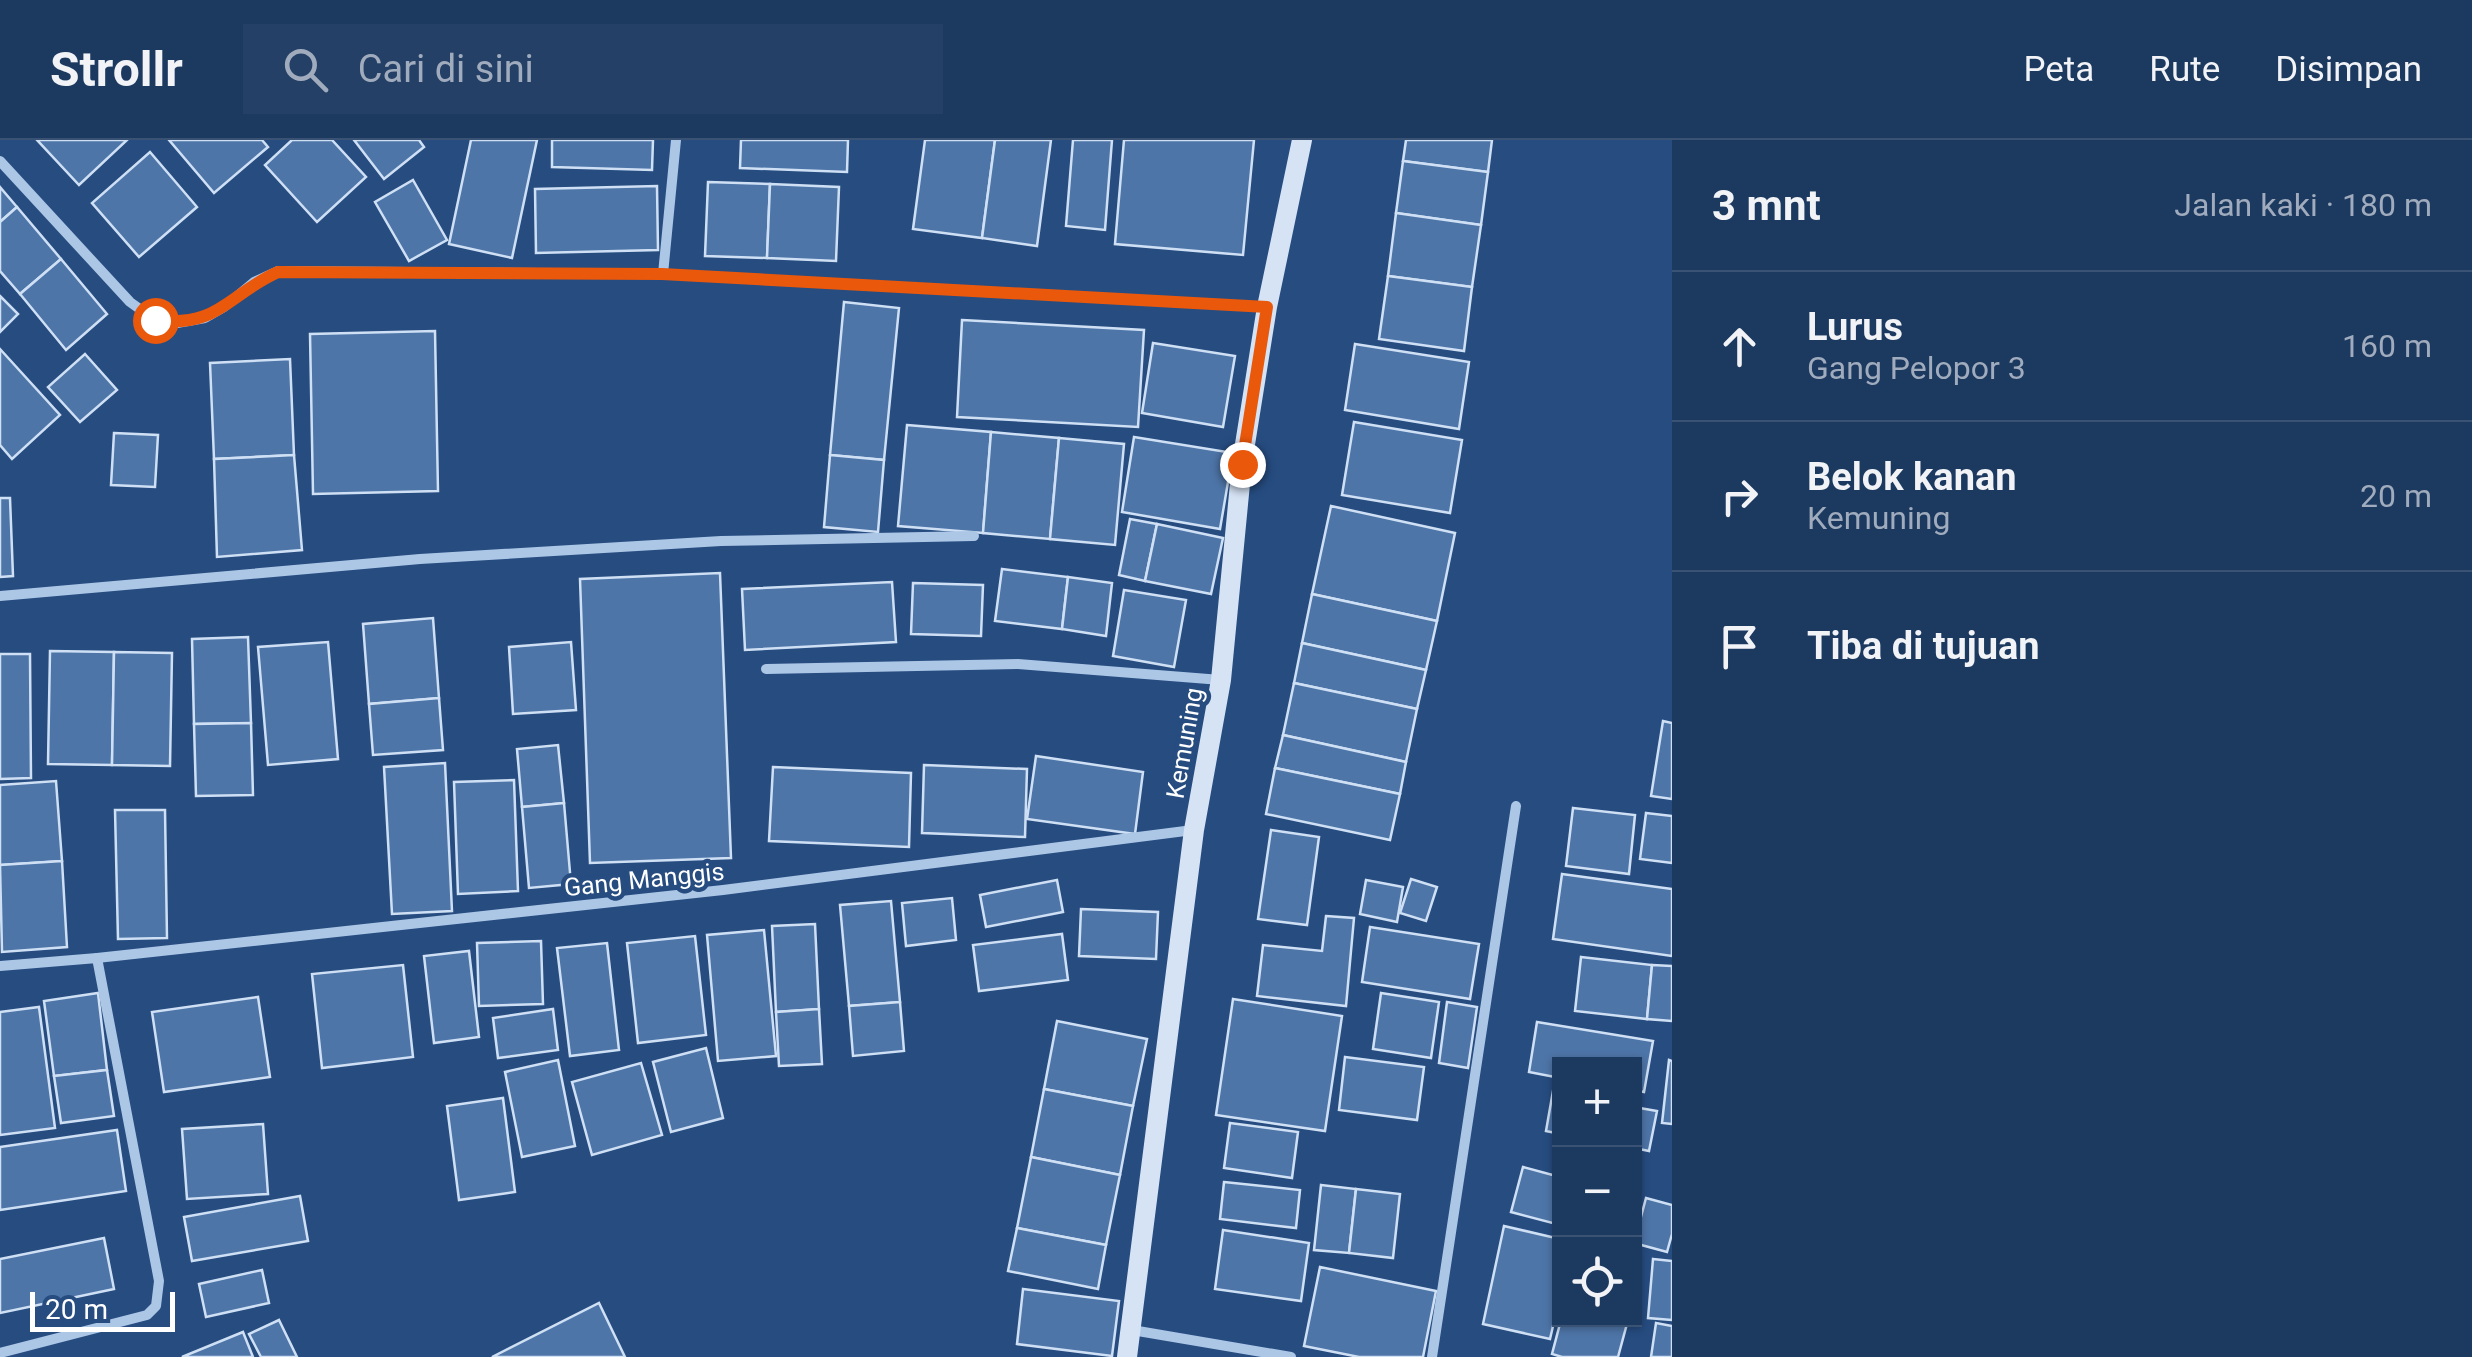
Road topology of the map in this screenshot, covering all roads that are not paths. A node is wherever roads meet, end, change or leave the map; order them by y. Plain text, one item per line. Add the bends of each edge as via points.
1 (676, 140) edge
2 (1302, 140) edge
3 (0, 161) edge
4 (662, 274) junction
5 (1267, 307) junction
6 (974, 536) dead end
7 (0, 596) edge
8 (766, 669) dead end
9 (1222, 680) junction
10 (1516, 806) dead end
11 (1194, 830) junction
12 (96, 958) junction
13 (0, 966) edge
14 (1132, 1330) junction
15 (0, 1353) edge
16 (1128, 1357) edge
17 (1291, 1357) edge
18 (1432, 1357) edge

1 - 4 street
2 - 5 street, Kemuning
3 - 4 street via 130,302 155,320 205,318 278,272
4 - 5 street
5 - 9 street, Kemuning via 1242,464
6 - 7 street via 439,558
8 - 9 street via 1018,664
9 - 11 street, Kemuning
10 - 18 street
11 - 12 street, Gang Manggis via 724,890
11 - 14 street, Kemuning
12 - 13 street, Gang Manggis
12 - 15 street via 159,1281 156,1306 139,1318
14 - 16 street, Kemuning
14 - 17 street

